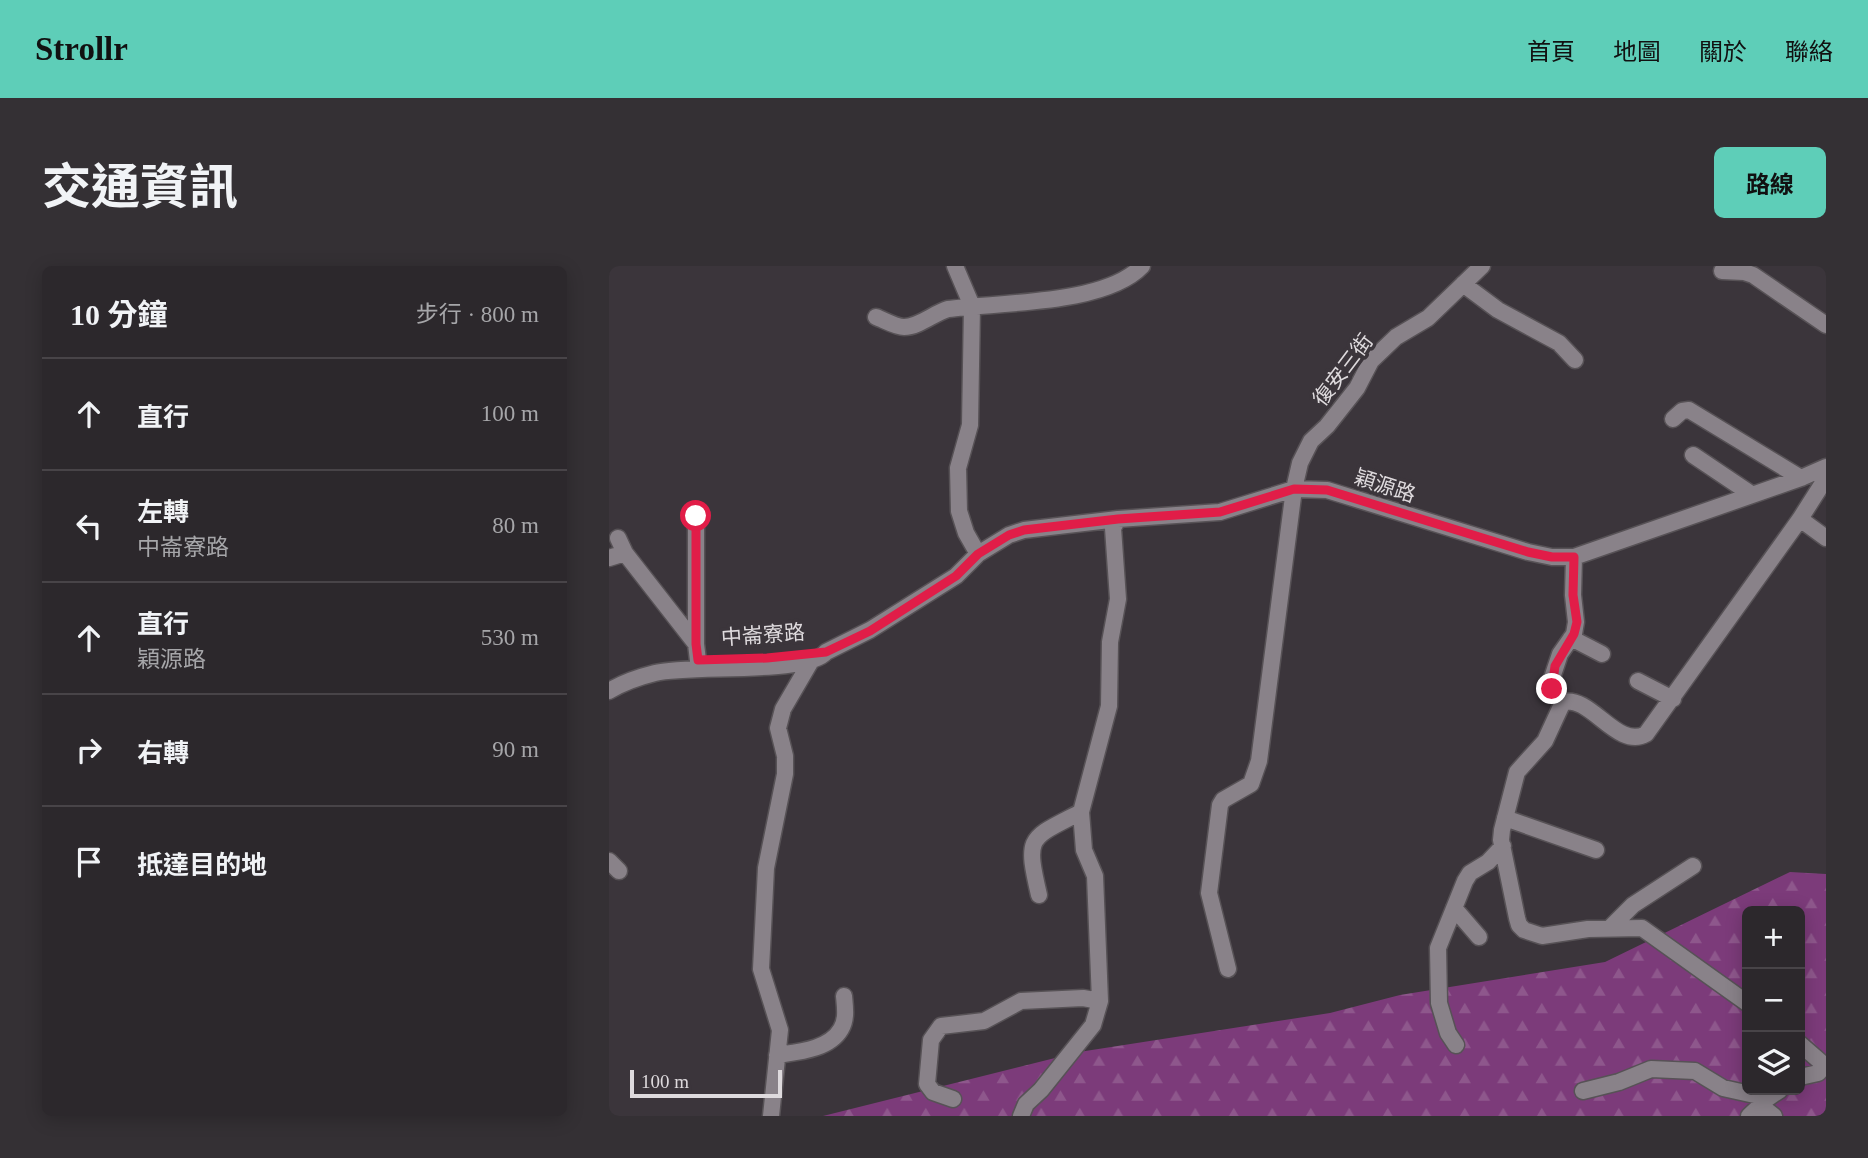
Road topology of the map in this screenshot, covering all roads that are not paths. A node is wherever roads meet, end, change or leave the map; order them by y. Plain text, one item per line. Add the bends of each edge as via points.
1 (955, 266) edge
2 (1142, 266) edge
3 (1482, 266) edge
4 (1722, 271) dead end
5 (1463, 284) junction
6 (972, 306) junction
7 (876, 317) dead end
8 (1826, 325) edge
9 (1574, 360) dead end
10 (1672, 419) dead end
11 (1693, 455) dead end
12 (1826, 467) edge
13 (1801, 478) junction
14 (1826, 478) edge
15 (1294, 489) junction
16 (1751, 494) junction
17 (696, 516) dead end
18 (1118, 519) junction
19 (1801, 519) junction
20 (1826, 538) edge
21 (617, 550) edge
22 (978, 554) junction
23 (1574, 557) junction
24 (1571, 638) junction
25 (826, 652) junction
26 (1602, 654) dead end
27 (698, 658) junction
28 (811, 661) junction
29 (609, 681) edge
30 (1638, 681) dead end
31 (609, 691) edge
32 (1673, 699) junction
33 (1563, 702) junction
34 (1081, 811) junction
35 (1505, 818) junction
36 (1503, 846) junction
37 (1596, 850) dead end
38 (1693, 866) dead end
39 (1039, 895) dead end
40 (1454, 908) junction
41 (1610, 928) junction
42 (1479, 937) dead end
43 (1228, 969) dead end
44 (845, 996) dead end
45 (1742, 999) edge
46 (1100, 1002) junction
47 (1456, 1045) dead end
48 (1805, 1048) edge
49 (777, 1055) junction
50 (1805, 1076) edge
51 (1583, 1091) dead end
52 (953, 1099) dead end
53 (1764, 1102) edge
54 (771, 1116) edge
55 (1021, 1116) edge
56 (1774, 1116) edge

1 - 6 street
2 - 6 street via 1109,286 1079,295
3 - 5 street, 復安三街
4 - 8 street via 1753,275
5 - 9 street via 1498,310 1559,343
5 - 15 street, 復安三街 via 1371,361 1357,388 1311,441
6 - 7 street via 936,312 902,327
6 - 22 street via 970,425 958,468 959,511
10 - 13 street via 1689,410
11 - 16 street
12 - 13 street, 穎源路
13 - 16 street, 穎源路
14 - 19 street
15 - 18 street, 穎源路 via 1220,512
15 - 23 street, 穎源路 via 1327,490 1528,552
15 - 43 street, 復安三街 via 1259,761 1251,784 1220,805 1209,893
16 - 23 street, 穎源路
17 - 27 street
18 - 22 street, 穎源路 via 1024,530
18 - 34 street via 1113,528 1118,599 1110,642 1109,706
19 - 20 street
19 - 32 street
21 - 27 street
22 - 25 street, 穎源路 via 946,583 870,631
23 - 24 street via 1577,613
24 - 26 street
24 - 33 street via 1552,678 1552,689
25 - 27 street, 中崙寮路
25 - 28 street, 中崙寮路
27 - 28 street, 中崙寮路 via 768,666
27 - 29 street, 中崙寮路 via 654,664
27 - 31 street, 中崙寮路
28 - 49 street via 783,709 778,728 785,774 766,869 761,970 780,1030
30 - 32 street
32 - 33 street via 1640,738 1628,737 1576,703
33 - 35 street via 1545,741 1517,772
34 - 39 street via 1034,840 1031,859
34 - 46 street via 1084,850 1095,876
35 - 36 street
35 - 37 street
36 - 40 street via 1470,873
36 - 41 street via 1517,918 1524,930 1542,936
38 - 41 street via 1633,905
40 - 42 street
40 - 47 street via 1438,948 1439,1003
41 - 45 street via 1650,931
44 - 49 street via 841,1030 809,1051
46 - 52 street via 1083,998 1021,1001 984,1021 941,1026 931,1040 927,1084 933,1092
46 - 55 street via 1093,1025 1026,1104
48 - 50 street via 1822,1063 1818,1073
49 - 54 street
51 - 53 street via 1651,1069 1695,1071 1723,1088
53 - 56 street

